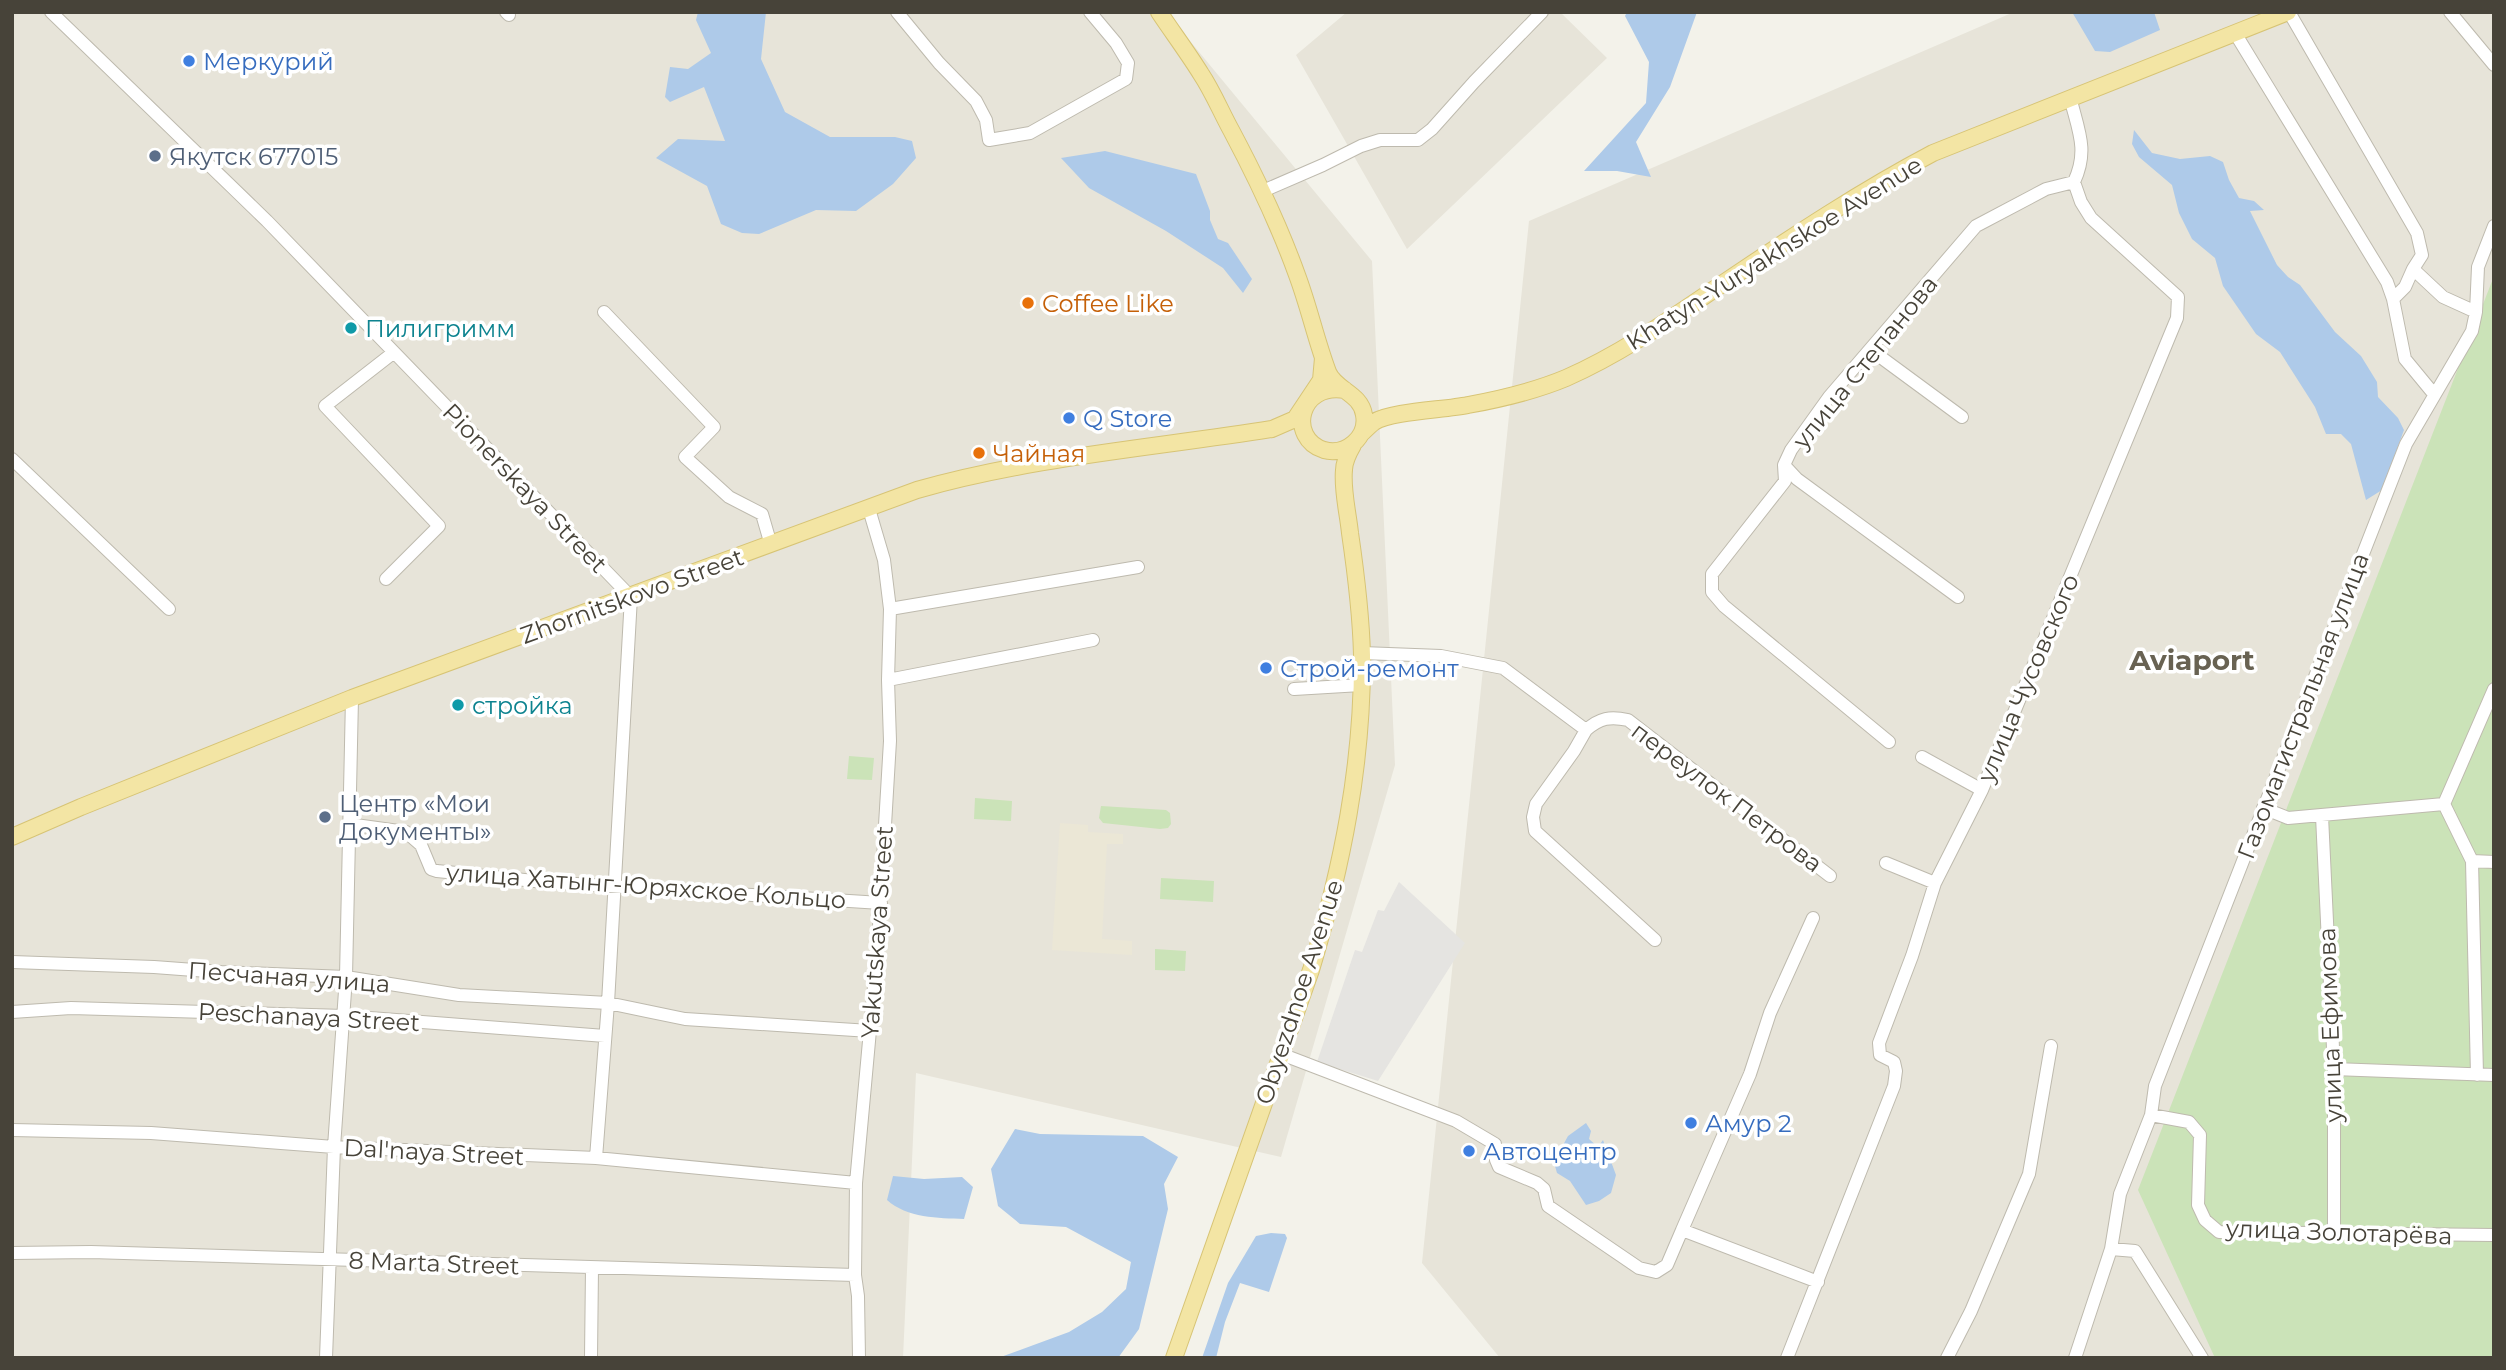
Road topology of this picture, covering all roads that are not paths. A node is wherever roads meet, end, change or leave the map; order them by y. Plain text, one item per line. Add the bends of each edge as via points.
1 (51, 12) edge
2 (897, 12) edge
3 (1090, 12) edge
4 (1159, 12) edge
5 (1542, 12) edge
6 (2288, 12) edge
7 (2450, 12) edge
8 (2235, 33) junction
9 (2494, 65) edge
10 (2070, 97) junction
11 (2074, 182) junction
12 (1263, 191) junction
13 (2494, 226) edge
14 (2413, 269) junction
15 (2393, 299) junction
16 (604, 312) dead end
17 (2476, 312) junction
18 (1871, 350) junction
19 (393, 353) junction
20 (1323, 358) junction
21 (2433, 393) junction
22 (1351, 394) junction
23 (1307, 402) junction
24 (1412, 412) junction
25 (1962, 417) dead end
26 (1272, 429) junction
27 (1357, 439) junction
28 (1319, 447) junction
29 (12, 459) edge
30 (1784, 465) junction
31 (1344, 489) junction
32 (869, 509) junction
33 (771, 545) junction
34 (1138, 567) dead end
35 (386, 579) dead end
36 (631, 597) junction
37 (1958, 597) dead end
38 (169, 608) dead end
39 (890, 608) junction
40 (1093, 640) dead end
41 (1362, 653) junction
42 (888, 680) junction
43 (1361, 685) junction
44 (1294, 689) dead end
45 (2494, 689) edge
46 (352, 698) junction
47 (1586, 730) junction
48 (1889, 742) dead end
49 (1922, 757) dead end
50 (1982, 790) junction
51 (2444, 804) junction
52 (2263, 808) junction
53 (2322, 816) junction
54 (348, 824) junction
55 (12, 837) edge
56 (2472, 861) junction
57 (2494, 862) edge
58 (1886, 863) dead end
59 (1830, 876) dead end
60 (1935, 883) junction
61 (614, 886) junction
62 (881, 903) junction
63 (1813, 918) dead end
64 (1655, 940) dead end
65 (12, 962) edge
66 (346, 977) junction
67 (608, 1003) junction
68 (12, 1012) edge
69 (344, 1016) junction
70 (870, 1031) junction
71 (605, 1036) junction
72 (2051, 1046) dead end
73 (1281, 1054) junction
74 (2334, 1069) junction
75 (2477, 1075) junction
76 (2494, 1075) edge
77 (2151, 1115) junction
78 (12, 1130) edge
79 (334, 1147) junction
80 (596, 1158) junction
81 (856, 1184) junction
82 (1682, 1230) junction
83 (2334, 1234) junction
84 (2494, 1235) edge
85 (2111, 1249) junction
86 (12, 1253) edge
87 (329, 1260) junction
88 (592, 1268) junction
89 (855, 1275) junction
90 (1818, 1282) junction
91 (326, 1358) edge
92 (591, 1358) edge
93 (859, 1358) edge
94 (1174, 1358) edge
95 (1787, 1358) edge
96 (1947, 1358) edge
97 (2075, 1358) edge
98 (2202, 1358) edge

1 - 19 street, Pionerskaya Street via 267,221
2 - 3 street via 976,101 989,140 1030,134 1126,79 1128,62
4 - 12 main road via 1203,76
5 - 12 street via 1418,140 1380,140 1361,146
6 - 8 main road, Khatyn-Yuryakhskoe Avenue
6 - 14 street via 2417,233 2422,255
7 - 9 street
8 - 10 main road, Khatyn-Yuryakhskoe Avenue
8 - 15 street via 2387,282
10 - 11 street via 2083,155
10 - 24 main road, Khatyn-Yuryakhskoe Avenue via 1933,153 1887,177 1601,362 1534,389
11 - 18 street, улица Степанова via 2046,189 1976,226
11 - 50 street, улица Чусовского via 2091,218 2178,297 2178,318
12 - 20 main road via 1297,275
13 - 17 street, Газомагистральная улица via 2478,267
14 - 15 street
14 - 17 street via 2442,297
15 - 21 street via 2405,359
16 - 33 street via 714,427 685,457 729,497 762,513
17 - 21 street, Газомагистральная улица via 2472,331
18 - 25 street
18 - 30 street, улица Степанова via 1829,397
19 - 35 street via 325,406 439,526
19 - 36 street, Pionerskaya Street
20 - 22 main road via 1332,380
20 - 23 main road via 1321,380
21 - 52 street, Газомагистральная улица via 2406,444
22 - 23 main road via 1332,388
22 - 24 main road, Khatyn-Yuryakhskoe Avenue via 1374,410
22 - 27 main road via 1364,415
23 - 26 main road, Zhornitskovo Street via 1295,419
23 - 28 main road via 1303,429
24 - 27 main road, Khatyn-Yuryakhskoe Avenue via 1375,421
26 - 28 main road, Zhornitskovo Street via 1298,431
26 - 32 main road, Zhornitskovo Street via 1020,466 917,490
27 - 28 main road via 1344,449
27 - 31 main road, Obyezdnoe Avenue via 1343,470
28 - 31 main road, Obyezdnoe Avenue via 1339,472
29 - 38 street
30 - 37 street
30 - 48 street, улица Степанова via 1785,481 1712,574 1712,592
31 - 41 main road, Obyezdnoe Avenue
32 - 33 main road, Zhornitskovo Street
32 - 39 street, Yakutskaya Street via 884,560
33 - 36 main road, Zhornitskovo Street
34 - 39 street
36 - 46 main road, Zhornitskovo Street
36 - 61 street
39 - 42 street, Yakutskaya Street
40 - 42 street
41 - 43 main road, Obyezdnoe Avenue
41 - 47 street via 1441,656 1503,668
42 - 62 street, Yakutskaya Street via 890,741
43 - 44 street
43 - 73 main road, Obyezdnoe Avenue via 1349,820 1326,919
45 - 51 street
46 - 54 street
46 - 55 main road, Zhornitskovo Street
47 - 59 street, переулок Петрова via 1597,720 1628,720
47 - 64 street via 1536,804 1535,831
49 - 50 street
50 - 60 street, улица Чусовского
51 - 53 street
51 - 56 street
52 - 53 street via 2288,818
52 - 77 street, Газомагистральная улица via 2155,1086
53 - 74 street, улица Ефимова
54 - 61 street, улица Хатынг-Юряхское Кольцо via 407,832 421,845 431,869 437,871
54 - 66 street
56 - 57 street
56 - 75 street
58 - 60 street
60 - 90 street, улица Чусовского via 1879,1043 1880,1055 1894,1062 1894,1086
61 - 62 street, улица Хатынг-Юряхское Кольцо
61 - 67 street
62 - 70 street, Yakutskaya Street
63 - 82 street
65 - 66 street, Песчаная улица
66 - 67 street, Песчаная улица via 459,995
66 - 69 street
67 - 70 street via 685,1019
67 - 71 street
68 - 69 street, Peschanaya Street via 71,1008
69 - 71 street, Peschanaya Street
69 - 79 street
70 - 81 street, Yakutskaya Street
71 - 80 street
72 - 96 street via 2029,1174
73 - 82 street via 1456,1121 1495,1144 1499,1167 1537,1183 1545,1189 1548,1206 1639,1268 1656,1272 1667,1265
73 - 94 main road, Obyezdnoe Avenue
74 - 75 street
74 - 83 street, улица Ефимова
75 - 76 street
77 - 83 street, улица Золотарёва via 2189,1122 2200,1135 2197,1205 2219,1232
77 - 85 street, Газомагистральная улица via 2120,1194
78 - 79 street, Dal'naya Street via 151,1133
79 - 80 street, Dal'naya Street
79 - 87 street
80 - 81 street, Dal'naya Street
81 - 89 street, Yakutskaya Street
82 - 90 street
83 - 84 street, улица Золотарёва
85 - 97 street
85 - 98 street via 2135,1251
86 - 87 street, 8 Marta Street
87 - 88 street, 8 Marta Street
87 - 91 street
88 - 89 street, 8 Marta Street
88 - 92 street
89 - 93 street, Yakutskaya Street
90 - 95 street, улица Чусовского

